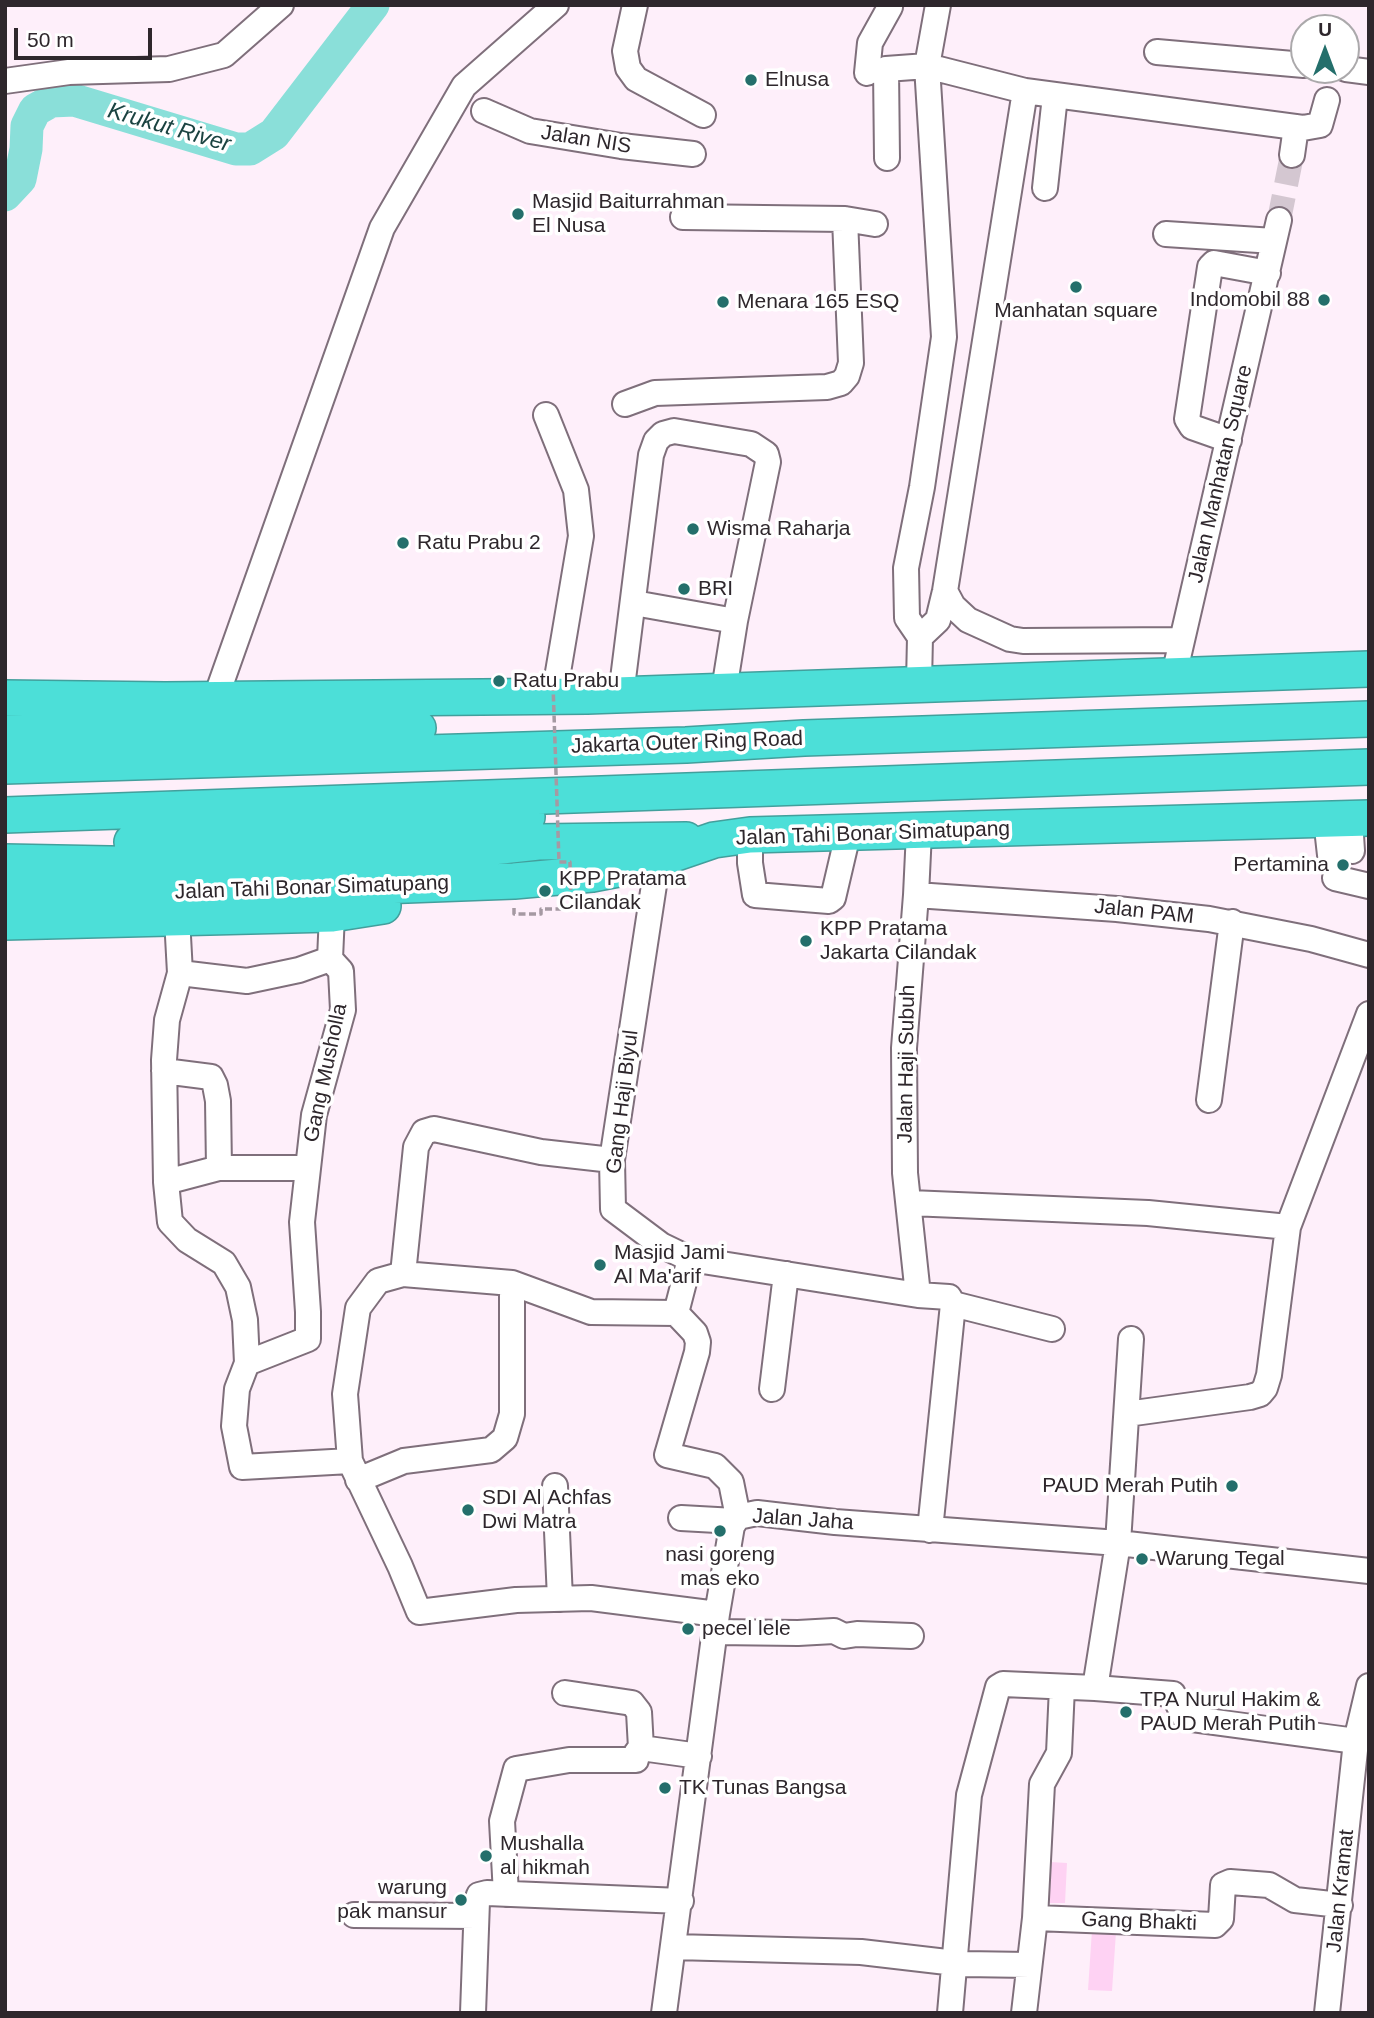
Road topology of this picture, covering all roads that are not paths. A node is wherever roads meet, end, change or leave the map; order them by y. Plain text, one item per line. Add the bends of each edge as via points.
1 (281, 5) edge
2 (556, 5) edge
3 (635, 5) edge
4 (938, 5) edge
5 (890, 6) edge
6 (1157, 52) dead end
7 (1290, 64) edge
8 (926, 66) junction
9 (867, 73) dead end
10 (5, 81) edge
11 (1025, 91) junction
12 (1055, 96) junction
13 (1327, 100) dead end
14 (484, 111) dead end
15 (703, 115) dead end
16 (1296, 127) junction
17 (693, 154) dead end
18 (1292, 155) tunnel mouth
19 (887, 158) dead end
20 (1045, 188) dead end
21 (683, 217) dead end
22 (845, 219) junction
23 (875, 225) dead end
24 (1166, 234) dead end
25 (1268, 273) junction
26 (625, 404) dead end
27 (546, 415) dead end
28 (1229, 440) junction
29 (945, 591) junction
30 (634, 603) junction
31 (735, 621) junction
32 (920, 638) junction
33 (1182, 640) junction
34 (1023, 642) junction
35 (1369, 669) edge
36 (5, 674) edge
37 (1174, 675) junction
38 (1005, 680) junction
39 (919, 683) junction
40 (555, 690) junction
41 (724, 691) junction
42 (621, 695) junction
43 (5, 698) edge
44 (1369, 698) edge
45 (165, 700) junction
46 (215, 700) junction
47 (1369, 719) edge
48 (1076, 730) junction
49 (5, 733) edge
50 (686, 745) junction
51 (105, 747) junction
52 (526, 749) junction
53 (5, 766) edge
54 (1369, 767) edge
55 (1016, 778) junction
56 (1369, 788) edge
57 (654, 792) junction
58 (527, 796) junction
59 (5, 815) edge
60 (919, 832) junction
61 (848, 834) junction
62 (750, 835) junction
63 (714, 840) junction
64 (5, 846) edge
65 (1350, 854) edge
66 (5, 862) edge
67 (644, 864) junction
68 (916, 895) junction
69 (5, 896) edge
70 (510, 898) junction
71 (332, 914) junction
72 (177, 918) junction
73 (5, 922) edge
74 (1232, 922) junction
75 (1369, 955) edge
76 (330, 960) junction
77 (180, 973) junction
78 (1369, 1014) edge
79 (164, 1071) junction
80 (1209, 1100) dead end
81 (612, 1160) junction
82 (219, 1168) junction
83 (308, 1168) junction
84 (166, 1182) junction
85 (910, 1203) junction
86 (1288, 1227) junction
87 (690, 1259) junction
88 (403, 1274) junction
89 (786, 1274) junction
90 (512, 1283) junction
91 (918, 1295) junction
92 (953, 1304) junction
93 (676, 1313) junction
94 (1052, 1329) dead end
95 (1131, 1339) dead end
96 (247, 1363) junction
97 (772, 1389) dead end
98 (1127, 1414) junction
99 (354, 1470) junction
100 (555, 1486) dead end
101 (681, 1518) dead end
102 (736, 1519) junction
103 (930, 1530) junction
104 (1118, 1544) junction
105 (1369, 1571) edge
106 (561, 1599) junction
107 (716, 1623) junction
108 (911, 1636) dead end
109 (1369, 1686) edge
110 (1062, 1687) junction
111 (1096, 1688) junction
112 (565, 1693) dead end
113 (1356, 1741) junction
114 (641, 1748) junction
115 (699, 1756) junction
116 (506, 1894) junction
117 (681, 1901) junction
118 (478, 1905) junction
119 (1340, 1905) junction
120 (354, 1914) dead end
121 (1035, 1918) junction
122 (674, 1947) junction
123 (954, 1963) junction
124 (1029, 1965) junction
125 (473, 2013) edge
126 (664, 2013) edge
127 (950, 2013) edge
128 (1024, 2013) edge
129 (1327, 2013) edge

1 - 10 street via 225,55 169,69 69,72
2 - 46 street via 464,86 382,228
3 - 15 street via 625,51 628,68 636,79
4 - 8 street
5 - 9 street via 870,43
6 - 7 street
8 - 11 street
8 - 19 street via 886,69
8 - 32 street via 944,337 906,568 907,618
11 - 12 street
11 - 29 street
12 - 16 street
12 - 20 street
13 - 16 street via 1320,125
14 - 17 street, Jalan NIS via 530,131
16 - 18 street
21 - 22 street
22 - 23 street
22 - 26 street via 851,363 841,383 654,393
24 - 25 street, Jalan Manhatan Square via 1277,231
25 - 28 street, Jalan Manhatan Square
25 - 28 street via 1214,263 1210,267 1187,419 1192,427
27 - 40 street via 576,490 581,536
28 - 33 street, Jalan Manhatan Square
29 - 32 street via 938,620
29 - 34 street via 968,620
30 - 31 street
30 - 31 street via 656,441 674,431 751,444 766,454 768,462
30 - 42 street
31 - 41 street
32 - 39 street
33 - 34 street
33 - 37 street, Jalan Manhatan Square
34 - 38 street
35 - 37 highway
36 - 45 highway
37 - 38 highway
38 - 39 highway
39 - 41 highway
40 - 42 highway
40 - 46 highway
41 - 42 highway
43 - 45 highway
44 - 48 highway via 1135,715
45 - 46 highway
47 - 48 highway, Jakarta Outer Ring Road
48 - 50 highway, Jakarta Outer Ring Road
49 - 51 highway
50 - 51 highway via 670,731 617,726
50 - 52 highway, Jakarta Outer Ring Road
51 - 52 highway, Jakarta Outer Ring Road
51 - 53 highway, Jakarta Outer Ring Road
52 - 58 highway
54 - 55 highway
55 - 56 highway via 1074,791
55 - 57 highway
57 - 58 highway
57 - 64 highway via 510,820 394,830
58 - 59 highway
60 - 61 highway, Jalan Tahi Bonar Simatupang
60 - 65 highway, Jalan Tahi Bonar Simatupang
60 - 68 street, Jalan Haji Subuh
61 - 62 highway, Jalan Tahi Bonar Simatupang
61 - 62 street via 829,901 755,895
62 - 63 highway, Jalan Tahi Bonar Simatupang
63 - 66 highway via 538,842 391,858 214,866
63 - 67 highway, Jalan Tahi Bonar Simatupang
67 - 70 highway, Jalan Tahi Bonar Simatupang
67 - 81 street, Gang Haji Biyul via 654,885
68 - 74 street, Jalan PAM
68 - 85 street, Jalan Haji Subuh via 904,1048 905,1173
69 - 70 highway, Jalan Tahi Bonar Simatupang via 234,892
70 - 71 highway via 427,899
71 - 72 highway
71 - 76 street, Gang Musholla
72 - 73 highway
72 - 77 street
74 - 75 street, Jalan PAM
74 - 80 street
76 - 77 street via 247,981
76 - 83 street, Gang Musholla via 341,971 343,1010 314,1115
77 - 79 street via 167,1020
78 - 86 street
79 - 82 street via 211,1077 215,1084
79 - 84 street
81 - 87 street, Gang Haji Biyul via 613,1209 661,1245
81 - 88 street via 541,1152 433,1129 424,1132 416,1147
82 - 83 street
82 - 84 street
83 - 96 street, Gang Musholla via 302,1222 307,1339
84 - 96 street via 170,1222 187,1240 224,1264 238,1287
85 - 86 street via 1147,1213
85 - 91 street, Jalan Haji Subuh
86 - 98 street via 1269,1375 1260,1394
87 - 89 street
87 - 93 street
88 - 90 street
88 - 99 street via 378,1281 358,1308 345,1394
89 - 91 street
89 - 97 street
90 - 93 street via 591,1312
90 - 99 street via 512,1414 505,1438 491,1450
91 - 92 street via 949,1297
92 - 94 street
92 - 103 street
93 - 102 street via 698,1342 667,1455 715,1466 731,1482
95 - 98 street
96 - 99 street via 237,1389 234,1426 242,1467
98 - 104 street
99 - 106 street via 419,1612
100 - 106 street
101 - 102 street
102 - 103 street, Jalan Jaha via 757,1513
102 - 107 street, Jalan Jaha
103 - 104 street, Jalan Jaha
104 - 105 street, Jalan Jaha
104 - 111 street
106 - 107 street via 592,1598
107 - 108 street via 759,1634 834,1631 844,1636
107 - 115 street, Jalan Jaha
109 - 113 street, Jalan Kramat
110 - 111 street
110 - 121 street via 1059,1753 1042,1784
110 - 123 street via 998,1687 970,1795
111 - 113 street via 1173,1694 1185,1718
112 - 114 street via 632,1703 639,1712
113 - 119 street, Jalan Kramat
114 - 115 street
114 - 116 street via 636,1760 569,1760 516,1769 502,1821
115 - 117 street, Jalan Jaha
116 - 117 street
116 - 118 street via 486,1893
117 - 122 street, Jalan Jaha
118 - 120 street
118 - 125 street
119 - 121 street, Gang Bhakti via 1295,1900 1269,1885 1230,1882 1223,1885 1221,1919 1215,1925
119 - 129 street, Jalan Kramat
121 - 124 street
122 - 123 street via 861,1952
122 - 126 street, Jalan Jaha
123 - 124 street
123 - 127 street
124 - 128 street

